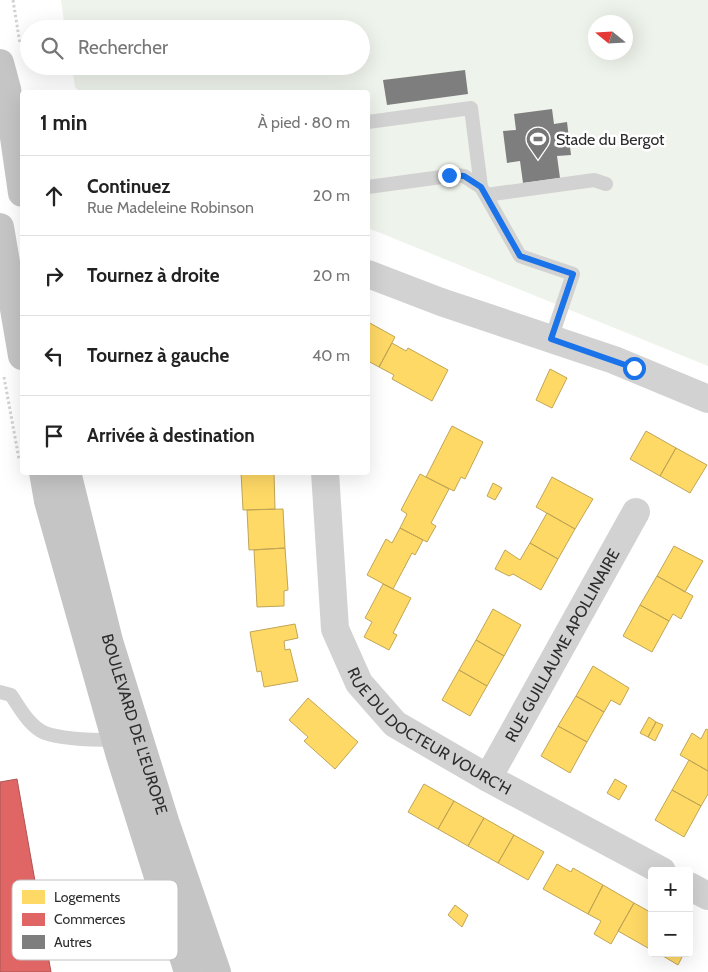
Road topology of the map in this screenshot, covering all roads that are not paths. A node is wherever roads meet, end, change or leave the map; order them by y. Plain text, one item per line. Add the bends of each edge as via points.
1 (0, 62) edge
2 (15, 94) edge
3 (370, 122) edge
4 (20, 159) edge
5 (606, 184) dead end
6 (370, 187) edge
7 (484, 191) junction
8 (0, 228) edge
9 (370, 275) edge
10 (551, 339) junction
11 (20, 344) edge
12 (708, 399) edge
13 (44, 475) edge
14 (68, 475) edge
15 (325, 475) edge
16 (340, 475) edge
17 (327, 500) junction
18 (636, 512) dead end
19 (0, 692) edge
20 (115, 740) junction
21 (488, 778) junction
22 (655, 867) edge
23 (159, 880) edge
24 (178, 940) edge
25 (188, 972) edge
26 (217, 972) edge

1 - 2 main road
2 - 4 main road
3 - 7 lane via 471,108
5 - 7 lane via 594,180
6 - 7 lane via 456,175 464,176
7 - 10 lane via 520,256 573,274
8 - 11 main road
9 - 10 street
10 - 12 street via 634,368
13 - 20 main road, BOULEVARD DE L'EUROPE
14 - 26 main road, BOULEVARD DE L'EUROPE via 109,641 165,821
15 - 17 street, RUE DU DOCTEUR VOURC'H
16 - 17 street
17 - 21 street, RUE DU DOCTEUR VOURC'H via 335,630 359,683 395,724
18 - 21 street, RUE GUILLAUME APOLLINAIRE
19 - 20 lane via 11,695 24,716 44,732
20 - 23 main road, BOULEVARD DE L'EUROPE
21 - 22 street, RUE DU DOCTEUR VOURC'H
24 - 25 main road, BOULEVARD DE L'EUROPE

